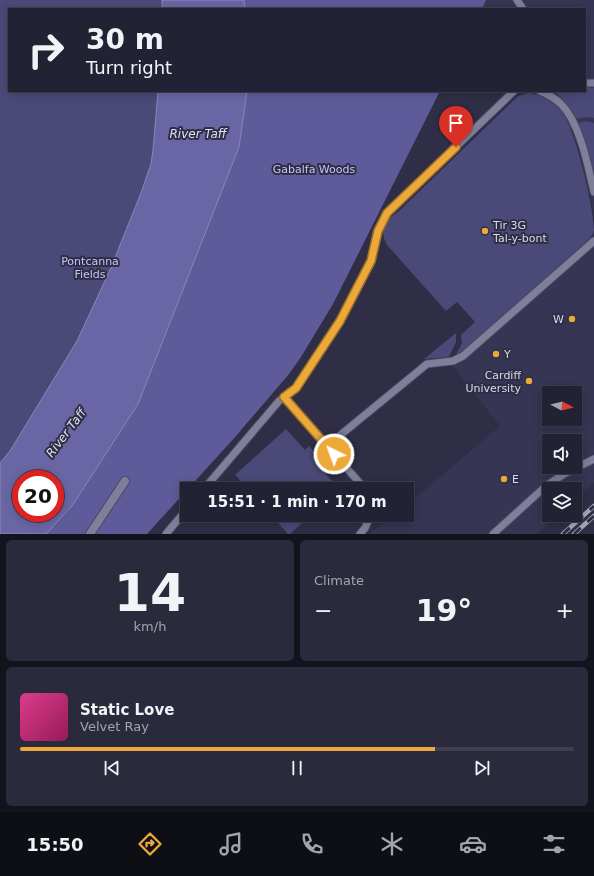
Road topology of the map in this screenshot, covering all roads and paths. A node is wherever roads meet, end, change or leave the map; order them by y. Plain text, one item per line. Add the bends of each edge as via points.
1 (513, 92) edge
2 (542, 92) edge
3 (594, 192) edge
4 (594, 241) edge
5 (284, 397) junction
6 (327, 446) junction
7 (594, 459) edge
8 (125, 481) dead end
9 (210, 482) edge
10 (359, 482) edge
11 (180, 517) edge
12 (368, 522) edge
13 (90, 534) edge
14 (166, 534) edge
15 (360, 534) edge
16 (492, 534) edge

1 - 5 lane via 387,213 378,231 371,261 340,321 296,388
2 - 3 lane via 562,105 574,123 585,153
4 - 6 lane via 462,356 453,361 427,364
5 - 6 lane
5 - 9 lane
6 - 10 lane
7 - 16 lane via 550,483
8 - 13 street
11 - 14 lane
12 - 15 lane

